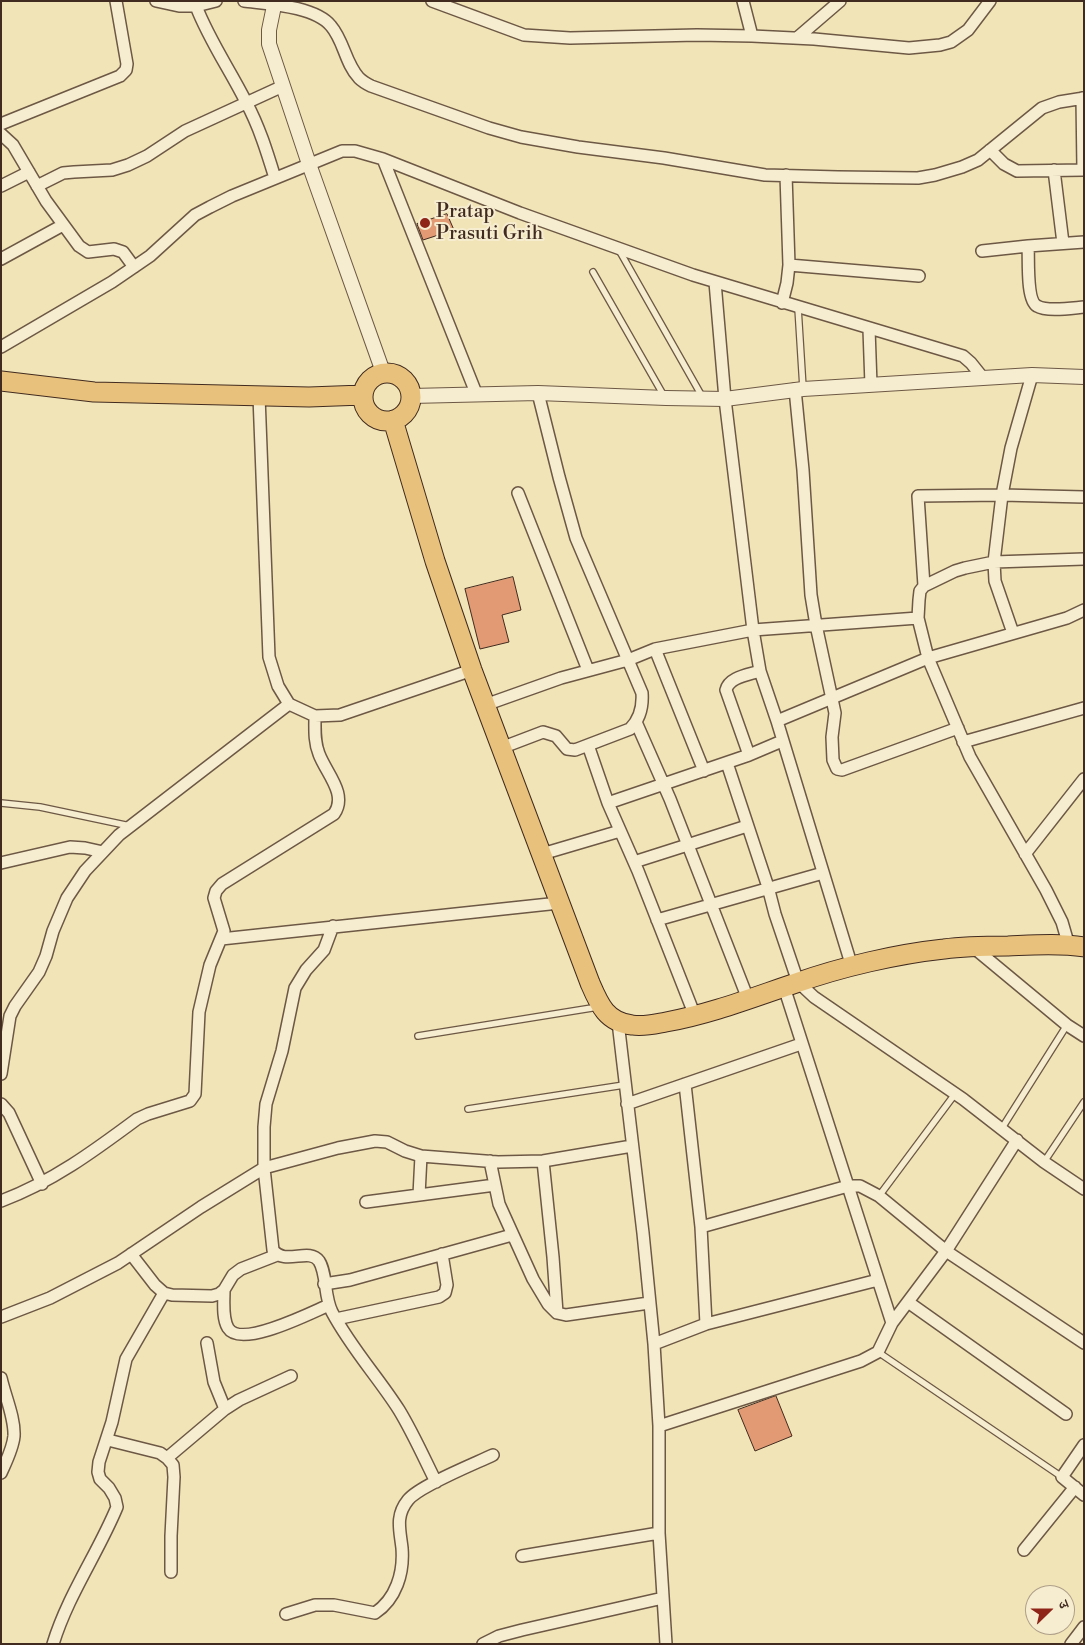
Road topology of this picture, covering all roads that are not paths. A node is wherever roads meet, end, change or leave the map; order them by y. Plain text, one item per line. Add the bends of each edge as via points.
1 (116, 1) edge
2 (156, 1) edge
3 (216, 1) edge
4 (244, 1) edge
5 (432, 1) edge
6 (743, 1) edge
7 (840, 1) edge
8 (990, 1) edge
9 (275, 3) edge
10 (196, 6) junction
11 (752, 36) junction
12 (797, 38) junction
13 (283, 86) junction
14 (1083, 98) edge
15 (246, 102) junction
16 (1, 124) edge
17 (1, 134) edge
18 (990, 150) junction
19 (383, 160) junction
20 (309, 164) junction
21 (1054, 170) junction
22 (1084, 170) edge
23 (28, 172) junction
24 (786, 175) junction
25 (275, 178) junction
26 (1, 186) edge
27 (37, 186) junction
28 (64, 226) junction
29 (1084, 242) edge
30 (1063, 243) junction
31 (1028, 246) junction
32 (618, 248) junction
33 (982, 251) dead end
34 (1, 259) edge
35 (789, 264) junction
36 (134, 267) junction
37 (593, 272) dead end
38 (919, 276) dead end
39 (715, 282) junction
40 (782, 303) junction
41 (1084, 307) edge
42 (798, 308) junction
43 (869, 329) junction
44 (1, 347) edge
45 (383, 372) junction
46 (1032, 375) junction
47 (1084, 377) edge
48 (983, 378) junction
49 (1, 381) edge
50 (871, 385) junction
51 (799, 389) junction
52 (476, 393) junction
53 (538, 393) junction
54 (363, 395) junction
55 (259, 396) junction
56 (411, 396) junction
57 (666, 398) junction
58 (703, 399) junction
59 (725, 399) junction
60 (393, 420) junction
61 (518, 493) dead end
62 (1002, 495) junction
63 (1084, 497) edge
64 (1084, 559) edge
65 (994, 562) junction
66 (924, 586) junction
67 (1084, 610) edge
68 (918, 618) junction
69 (816, 625) junction
70 (754, 630) junction
71 (1013, 633) junction
72 (655, 649) junction
73 (928, 658) junction
74 (628, 660) junction
75 (472, 670) junction
76 (588, 670) junction
77 (760, 671) junction
78 (832, 697) junction
79 (289, 704) junction
80 (485, 705) junction
81 (1084, 708) edge
82 (316, 716) junction
83 (776, 721) junction
84 (636, 722) junction
85 (958, 728) junction
86 (782, 740) junction
87 (963, 742) junction
88 (588, 745) junction
89 (501, 748) junction
90 (749, 755) junction
91 (727, 763) junction
92 (704, 771) junction
93 (1084, 779) edge
94 (664, 785) junction
95 (1, 804) edge
96 (608, 804) junction
97 (130, 826) junction
98 (747, 826) junction
99 (620, 831) junction
100 (688, 845) junction
101 (103, 852) junction
102 (542, 854) junction
103 (1025, 854) junction
104 (634, 862) junction
105 (1, 863) edge
106 (822, 873) junction
107 (768, 887) junction
108 (559, 903) junction
109 (710, 904) junction
110 (657, 920) junction
111 (334, 926) junction
112 (221, 939) junction
113 (1079, 944) edge
114 (973, 947) junction
115 (852, 967) junction
116 (791, 985) junction
117 (748, 999) junction
118 (600, 1006) junction
119 (695, 1016) junction
120 (618, 1022) junction
121 (1067, 1025) junction
122 (418, 1036) dead end
123 (1084, 1036) edge
124 (801, 1044) junction
125 (1, 1074) edge
126 (685, 1084) junction
127 (624, 1085) junction
128 (955, 1094) junction
129 (1084, 1102) edge
130 (1, 1104) edge
131 (627, 1104) junction
132 (468, 1109) dead end
133 (1002, 1128) junction
134 (1018, 1140) junction
135 (632, 1146) junction
136 (420, 1156) junction
137 (490, 1161) junction
138 (543, 1161) junction
139 (1044, 1162) junction
140 (264, 1168) junction
141 (42, 1184) junction
142 (495, 1186) junction
143 (848, 1186) junction
144 (1084, 1189) edge
145 (419, 1195) junction
146 (879, 1196) junction
147 (1, 1201) edge
148 (366, 1202) dead end
149 (701, 1227) junction
150 (512, 1235) junction
151 (946, 1251) junction
152 (131, 1254) junction
153 (442, 1254) junction
154 (277, 1255) junction
155 (878, 1280) junction
156 (324, 1284) junction
157 (224, 1290) junction
158 (164, 1293) junction
159 (908, 1302) junction
160 (650, 1303) junction
161 (329, 1305) junction
162 (557, 1313) junction
163 (1, 1318) edge
164 (336, 1319) junction
165 (706, 1324) junction
166 (892, 1324) junction
167 (207, 1343) dead end
168 (654, 1344) junction
169 (1084, 1344) edge
170 (878, 1352) junction
171 (291, 1376) dead end
172 (1, 1378) edge
173 (225, 1409) junction
174 (1066, 1414) dead end
175 (659, 1426) junction
176 (108, 1440) junction
177 (1084, 1445) edge
178 (493, 1455) dead end
179 (167, 1458) junction
180 (1, 1473) edge
181 (1062, 1477) junction
182 (436, 1482) junction
183 (1079, 1491) edge
184 (659, 1533) junction
185 (1024, 1550) dead end
186 (522, 1556) dead end
187 (171, 1572) dead end
188 (663, 1598) junction
189 (286, 1614) dead end
190 (1084, 1627) edge
191 (53, 1644) edge
192 (483, 1644) edge
193 (666, 1644) edge
194 (1071, 1644) edge

1 - 16 street via 128,64 126,70 120,76
2 - 10 street
3 - 10 street
4 - 9 street
5 - 11 street via 524,35 570,38
6 - 11 street
7 - 12 street
8 - 12 street via 968,30 951,42 940,45 909,48
9 - 13 street via 269,44
9 - 24 street via 323,19 332,27 359,78 371,86 489,128 578,147 765,175
10 - 15 street
11 - 12 street
13 - 15 street
13 - 20 street
14 - 18 street via 1042,108
14 - 22 street
15 - 25 street via 263,138
15 - 27 street via 185,131 128,165 112,170 63,174
17 - 23 street via 13,146
18 - 21 street via 1017,171
18 - 24 street via 978,160 935,176
19 - 20 street via 342,150
19 - 32 street
19 - 52 street
20 - 25 street
20 - 45 street
21 - 22 street
21 - 30 street
23 - 26 street
23 - 27 street
24 - 35 street
25 - 36 street via 195,215
27 - 28 street
28 - 34 street
28 - 36 street via 79,246 88,252 114,249 122,252
29 - 30 street
30 - 31 street
31 - 33 street
31 - 41 street via 1032,302 1049,309
32 - 39 street
32 - 58 lane
35 - 38 street
35 - 40 street
36 - 44 street
37 - 57 lane
39 - 40 street
39 - 59 street
40 - 42 street
42 - 43 street
42 - 51 lane
43 - 48 street via 963,356
43 - 50 street
45 - 54 main road via 367,383
45 - 56 main road via 399,375 410,389
46 - 47 street
46 - 48 street
46 - 62 street via 1011,448
48 - 50 street
49 - 55 main road via 95,392
50 - 51 street
51 - 59 street
51 - 69 street via 811,595
52 - 53 street
52 - 56 street
53 - 57 street
53 - 74 street via 576,538
54 - 55 main road
54 - 60 main road via 365,407 371,415 385,421
55 - 79 street via 269,657 278,686
56 - 60 main road via 403,415
57 - 58 street
58 - 59 street
59 - 70 street
60 - 75 main road
61 - 76 street
62 - 63 street
62 - 65 street
62 - 66 street via 918,496
64 - 65 street
65 - 66 street via 954,571
65 - 71 street via 995,581
66 - 68 street via 920,591
67 - 71 street
68 - 69 street
68 - 73 street
69 - 70 street
69 - 78 street
70 - 72 street
70 - 77 street
71 - 73 street
72 - 74 street
72 - 92 street
73 - 78 street
73 - 85 street
74 - 76 street
74 - 84 street via 642,693 643,704
75 - 80 main road
75 - 82 street via 340,715
76 - 80 street
77 - 83 street
77 - 90 street via 731,680 726,690
78 - 83 street
78 - 85 street via 835,714 833,760 836,768 842,770
79 - 82 street
79 - 97 street
80 - 89 main road
81 - 87 street
82 - 112 street via 316,743 333,780 339,807 334,814 222,884 214,898 224,931
83 - 86 street
84 - 88 street via 630,728
84 - 94 street
85 - 87 street
86 - 90 street
86 - 106 street
87 - 103 street
88 - 89 street via 576,750 567,749 556,736 543,732
88 - 96 street
89 - 102 main road
90 - 91 street
91 - 92 street
91 - 98 street
92 - 94 street
93 - 103 street
94 - 96 street
94 - 100 street
95 - 97 lane via 40,807
96 - 99 street
97 - 101 street
98 - 100 street
98 - 107 street
99 - 102 street
99 - 104 street
100 - 104 street
100 - 109 street
101 - 105 street via 70,848
101 - 125 street via 67,898 39,972 10,1016
102 - 108 main road
103 - 113 street via 1062,922
104 - 110 street
106 - 107 street
106 - 115 street
107 - 109 street
107 - 116 street
108 - 111 street
108 - 118 main road
109 - 110 street
109 - 117 street
110 - 119 street
111 - 112 street
111 - 140 street via 324,950 295,988 282,1051 266,1104
112 - 141 street via 210,965 199,1012 195,1094 188,1101 137,1119
113 - 114 main road
114 - 115 main road via 903,955
114 - 121 street
115 - 116 main road
116 - 117 main road
116 - 124 street
116 - 128 street via 814,997
117 - 119 main road
118 - 120 main road
118 - 122 lane
119 - 120 main road via 644,1026
120 - 127 street
121 - 123 street
121 - 133 lane
124 - 126 street
124 - 143 street
126 - 131 street
126 - 149 street
127 - 131 street
127 - 132 lane
128 - 133 street
128 - 146 lane
129 - 139 lane
130 - 141 street via 9,1113
131 - 135 street
133 - 134 street
134 - 139 street
134 - 151 street
135 - 138 street
135 - 160 street
136 - 137 street
136 - 140 street via 387,1142 376,1141
136 - 145 street
137 - 138 street
137 - 142 street
138 - 162 street
139 - 144 street
140 - 152 street
140 - 154 street
141 - 147 street
142 - 145 street
142 - 150 street
143 - 146 street via 860,1186
143 - 149 street
143 - 155 street
145 - 148 street
146 - 151 street
149 - 165 street
150 - 153 street
150 - 162 street via 539,1291
151 - 159 street
151 - 169 street
152 - 158 street
152 - 163 street via 76,1286
153 - 156 street via 350,1280
153 - 164 street via 446,1293
154 - 156 street via 310,1255 316,1258 322,1268
154 - 157 street via 241,1269 232,1275
155 - 165 street
155 - 166 street
156 - 161 street
157 - 158 street via 212,1296
157 - 161 street via 224,1315 228,1328 243,1335 271,1330
158 - 176 street via 126,1358
159 - 166 street
159 - 174 street
160 - 162 street via 566,1315
160 - 168 street
161 - 164 street
164 - 182 street via 400,1412
165 - 168 street
166 - 170 street
167 - 173 street via 214,1382
168 - 175 street
170 - 175 street via 861,1361
170 - 181 lane
171 - 173 street
172 - 180 street via 14,1436
173 - 179 street
175 - 184 street
176 - 179 street via 160,1453
176 - 191 street via 98,1472 115,1498 117,1507
177 - 181 street
178 - 182 street
179 - 187 street via 174,1477
181 - 183 street
182 - 189 street via 414,1494 402,1512 398,1526 402,1550 400,1576 394,1595 384,1607 375,1613 334,1605 315,1605
183 - 185 street
184 - 186 street
184 - 188 street
188 - 192 street via 522,1630
188 - 193 street
190 - 194 street

